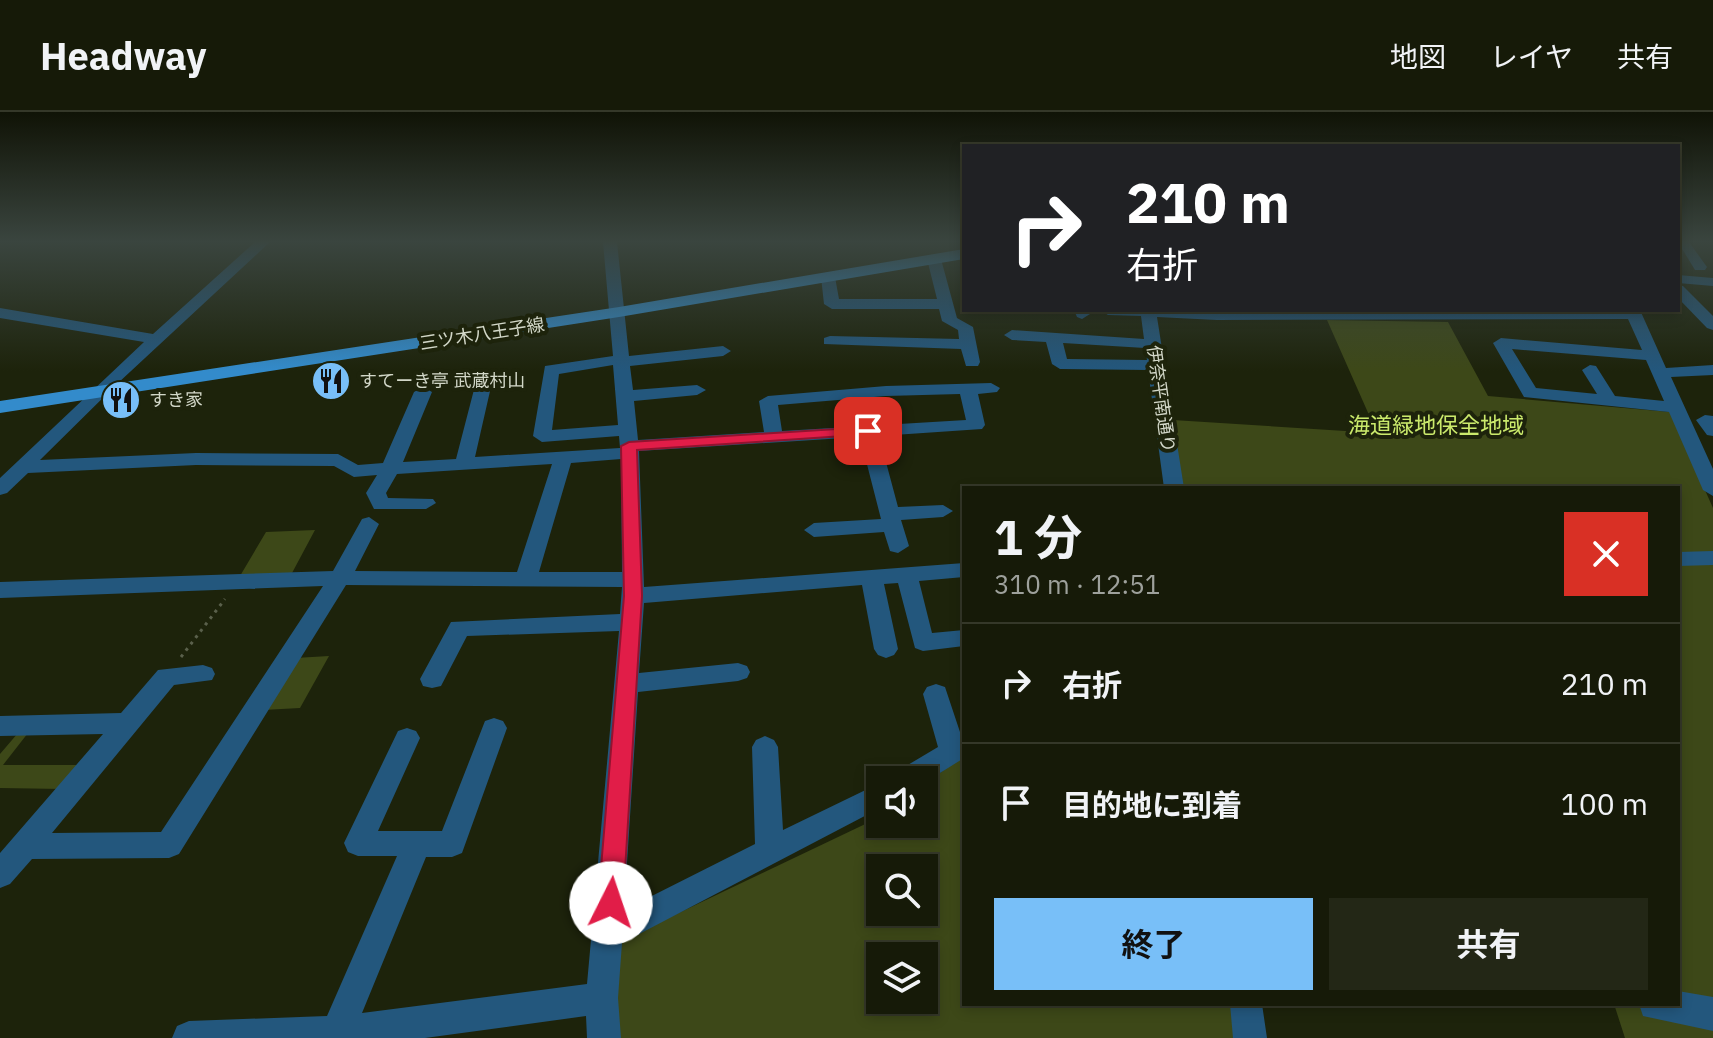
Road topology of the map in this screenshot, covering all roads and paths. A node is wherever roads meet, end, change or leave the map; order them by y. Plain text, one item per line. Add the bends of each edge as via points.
1 (215, 285) edge
2 (616, 285) edge
3 (779, 285) edge
4 (829, 285) edge
5 (942, 285) edge
6 (1680, 291) edge
7 (947, 304) junction
8 (619, 312) junction
9 (1148, 312) edge
10 (1216, 312) edge
11 (1272, 312) edge
12 (1633, 312) edge
13 (0, 313) edge
14 (1438, 313) edge
15 (1713, 325) edge
16 (1012, 335) dead end
17 (1053, 337) junction
18 (155, 339) junction
19 (830, 342) dead end
20 (968, 344) junction
21 (1153, 344) junction
22 (723, 351) dead end
23 (622, 361) junction
24 (972, 362) dead end
25 (1655, 364) junction
26 (1157, 365) junction
27 (1590, 370) dead end
28 (1713, 370) edge
29 (485, 378) dead end
30 (991, 388) dead end
31 (968, 389) junction
32 (697, 390) dead end
33 (423, 392) dead end
34 (98, 393) junction
35 (626, 396) junction
36 (1610, 401) junction
37 (0, 407) edge
38 (1678, 413) junction
39 (1710, 424) edge
40 (868, 431) junction
41 (774, 436) junction
42 (629, 443) junction
43 (40, 450) junction
44 (563, 458) junction
45 (464, 465) junction
46 (23, 467) junction
47 (390, 469) junction
48 (0, 470) edge
49 (1174, 486) edge
50 (0, 489) edge
51 (1713, 490) edge
52 (426, 503) dead end
53 (943, 511) dead end
54 (892, 519) junction
55 (369, 524) dead end
56 (814, 530) dead end
57 (898, 546) dead end
58 (1713, 558) edge
59 (1680, 559) edge
60 (962, 570) edge
61 (907, 575) junction
62 (340, 578) junction
63 (526, 578) junction
64 (872, 578) junction
65 (239, 580) junction
66 (0, 590) edge
67 (632, 599) junction
68 (962, 638) edge
69 (886, 649) dead end
70 (738, 672) dead end
71 (203, 674) dead end
72 (167, 676) junction
73 (432, 679) dead end
74 (627, 684) junction
75 (936, 694) dead end
76 (127, 723) junction
77 (0, 726) edge
78 (494, 728) dead end
79 (407, 738) dead end
80 (765, 747) dead end
81 (959, 749) edge
82 (930, 766) edge
83 (866, 802) edge
84 (417, 844) junction
85 (25, 846) junction
86 (770, 852) junction
87 (0, 875) edge
88 (608, 934) junction
89 (602, 998) junction
90 (1246, 1006) edge
91 (1667, 1006) edge
92 (1713, 1014) edge
93 (337, 1033) junction
94 (189, 1038) edge
95 (604, 1038) edge
96 (1250, 1038) edge

1 - 18 street
2 - 8 street
3 - 8 main road, 三ツ木八王子線
4 - 7 street via 832,304
5 - 7 street
6 - 15 street
7 - 20 street via 950,321 965,327
8 - 23 street
8 - 34 main road, 三ツ木八王子線
9 - 10 street
9 - 21 street, 伊奈平南通り
10 - 11 street
11 - 14 street
12 - 14 street
12 - 25 street
13 - 18 street
16 - 17 street
17 - 21 street
17 - 26 street via 1060,364
18 - 34 street
19 - 20 street
20 - 24 street
21 - 26 street, 伊奈平南通り
22 - 23 street
23 - 35 street
23 - 42 street via 551,370 542,436
25 - 28 street
25 - 36 street via 1501,343 1530,393
25 - 38 street
26 - 49 street, 伊奈平南通り
27 - 36 street
29 - 45 street
30 - 31 street
31 - 40 street via 976,425
31 - 41 street via 768,401
32 - 35 street
33 - 47 street
34 - 37 main road, 三ツ木八王子線
34 - 43 street
35 - 42 street
36 - 38 street
38 - 39 street
38 - 51 street
40 - 41 street
40 - 54 street
41 - 42 street
42 - 44 street
42 - 67 street
43 - 46 street
43 - 48 street
44 - 45 street
44 - 63 street
45 - 47 street
46 - 47 street via 196,459 338,460 354,471
46 - 50 street
47 - 52 street via 376,493 381,505
53 - 54 street
54 - 56 street
54 - 57 street
55 - 62 street
58 - 59 street
60 - 61 street
61 - 64 street
61 - 68 street via 923,642
62 - 63 street
62 - 65 street
62 - 85 street via 169,845
63 - 67 street
64 - 67 street
64 - 69 street
65 - 66 street
65 - 72 path
67 - 73 street via 459,628
67 - 74 street
70 - 74 street
71 - 72 street
72 - 76 street
74 - 88 street
75 - 81 street
76 - 77 street
76 - 85 street
78 - 84 street via 452,844
79 - 84 street via 358,843
80 - 86 street
81 - 82 street
83 - 86 street
84 - 93 street
85 - 87 street
86 - 88 street
88 - 89 street
89 - 93 street
89 - 95 street
90 - 96 street
91 - 92 street
93 - 94 street

